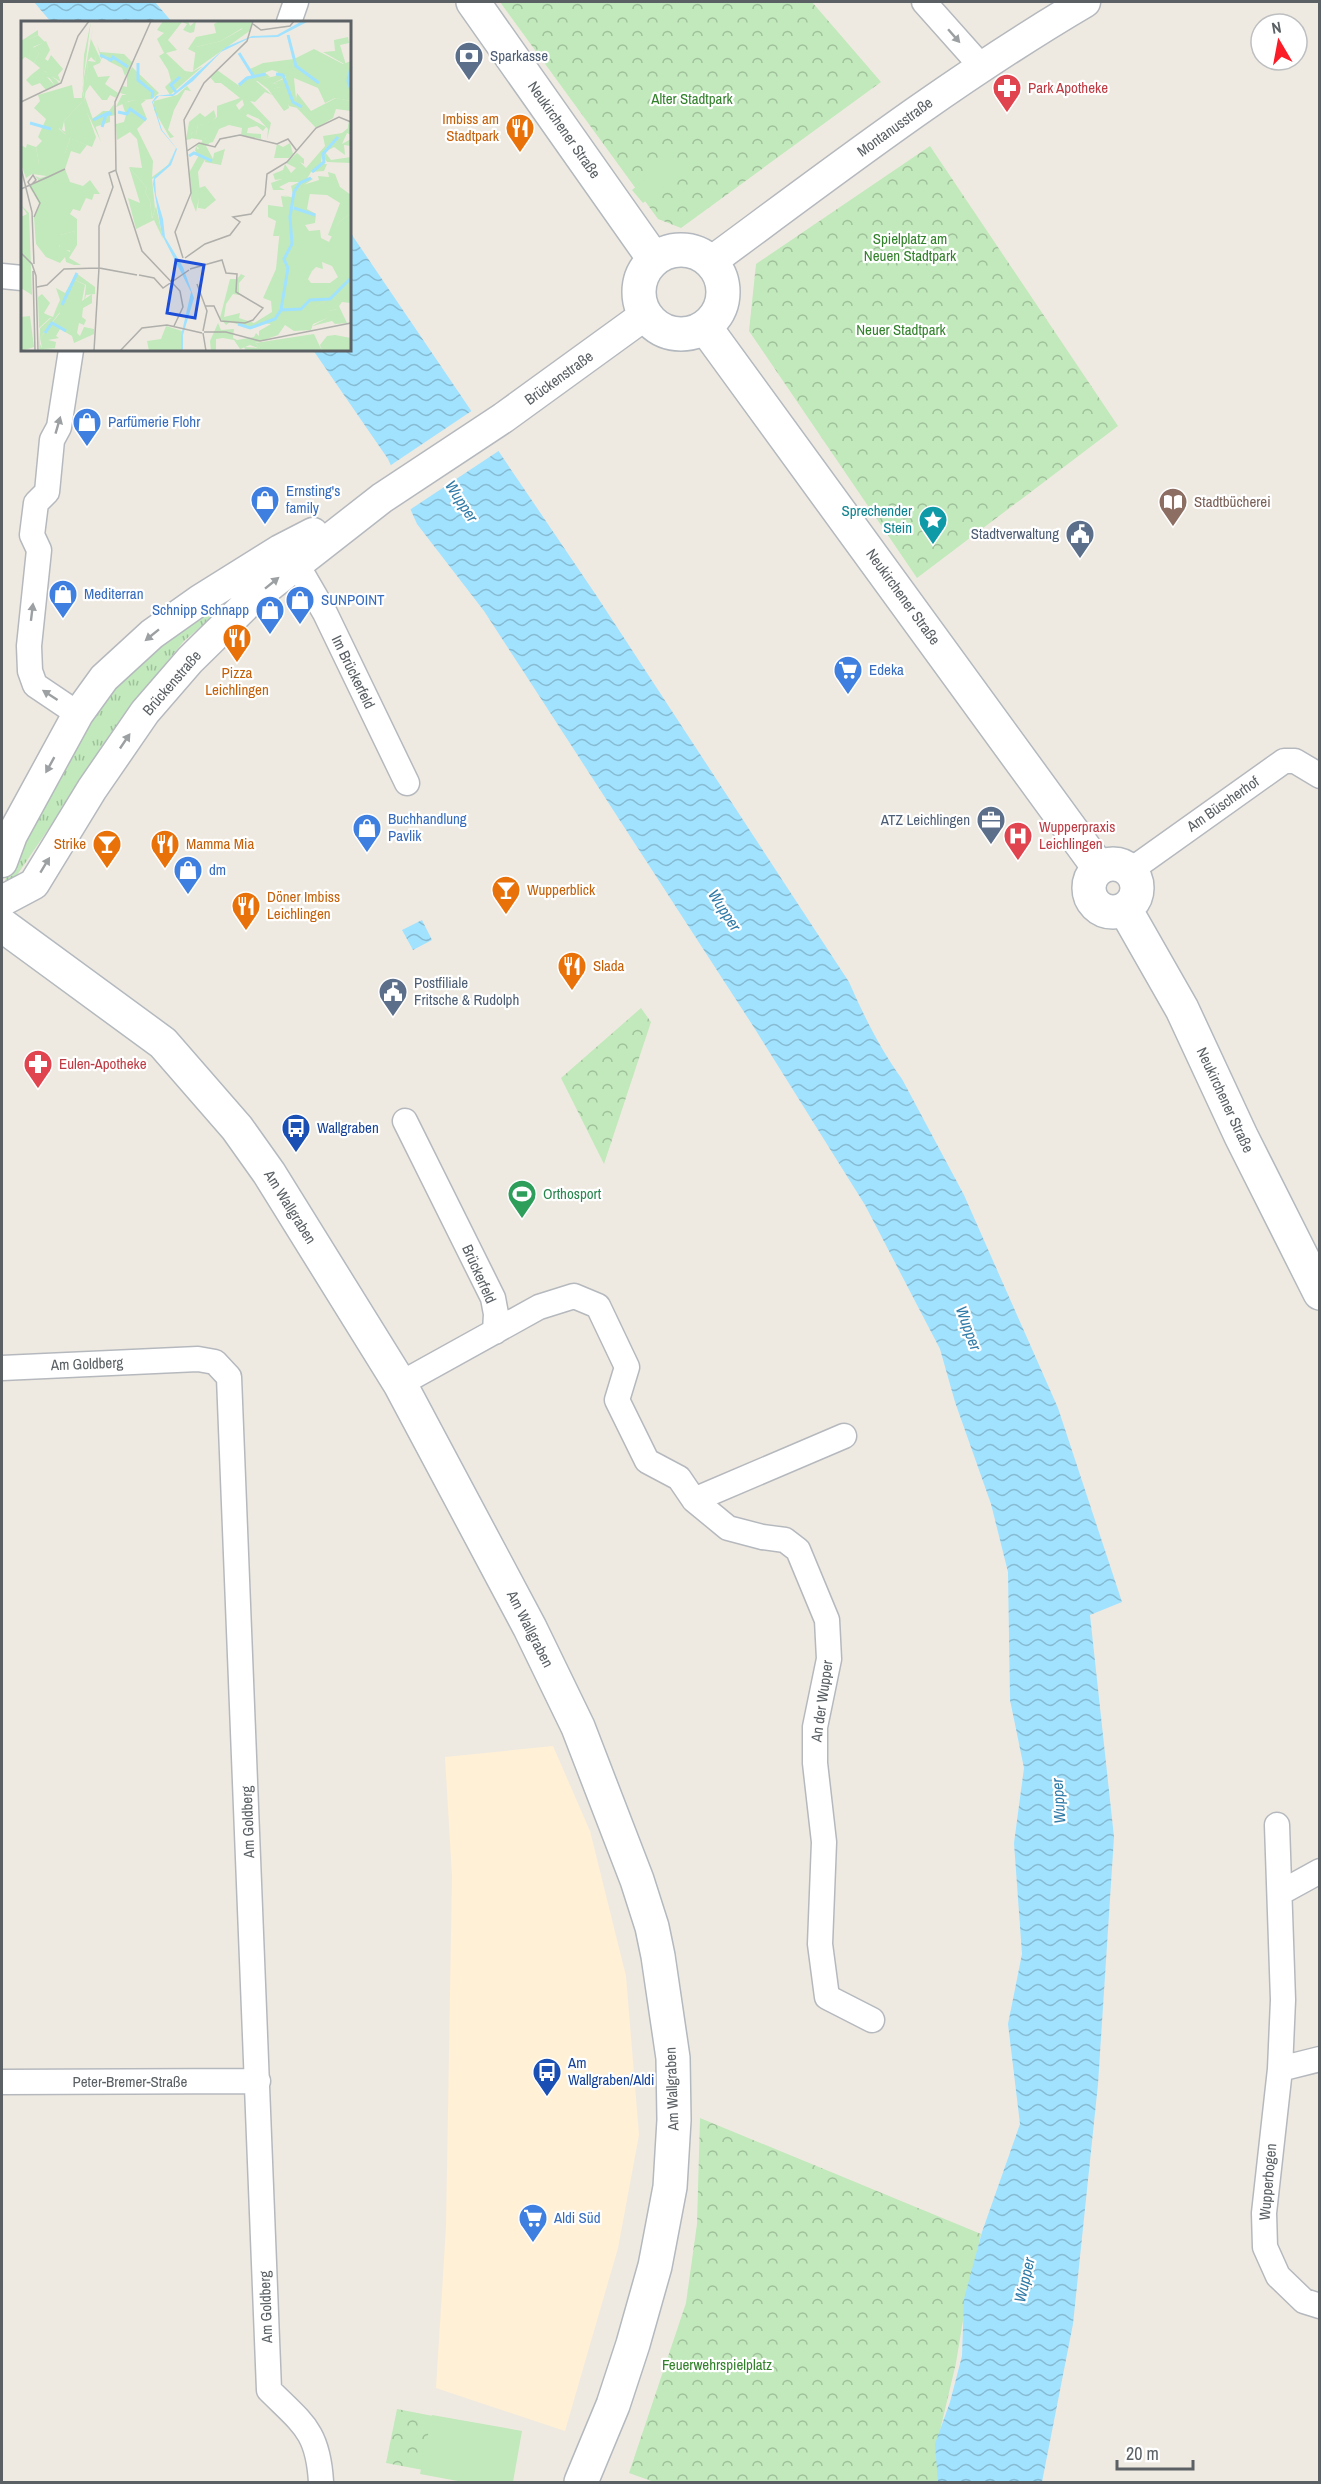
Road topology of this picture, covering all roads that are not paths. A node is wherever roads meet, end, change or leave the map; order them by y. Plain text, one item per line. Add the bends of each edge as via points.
1 (297, 2) edge
2 (473, 2) edge
3 (924, 2) edge
4 (1085, 2) edge
5 (289, 21) edge
6 (981, 66) junction
7 (654, 259) junction
8 (712, 261) junction
9 (2, 276) edge
10 (21, 278) edge
11 (645, 315) junction
12 (705, 327) junction
13 (71, 351) edge
14 (382, 498) junction
15 (296, 563) junction
16 (78, 714) junction
17 (1320, 776) edge
18 (407, 783) dead end
19 (2, 862) edge
20 (1115, 869) junction
21 (2, 902) edge
22 (1125, 909) junction
23 (2, 925) edge
24 (405, 1121) dead end
25 (1320, 1293) edge
26 (495, 1332) junction
27 (2, 1368) edge
28 (400, 1384) junction
29 (844, 1436) dead end
30 (694, 1500) junction
31 (1277, 1825) dead end
32 (1320, 1871) edge
33 (1280, 1893) junction
34 (872, 2020) dead end
35 (1320, 2059) edge
36 (1280, 2069) junction
37 (258, 2081) junction
38 (2, 2082) edge
39 (1320, 2306) edge
40 (321, 2482) edge
41 (581, 2482) edge

1 - 5 street
2 - 7 main road, Neukirchener Straße
3 -> 6 street
4 - 6 street, Montanusstraße
6 - 8 street, Montanusstraße
7 - 8 main road via 674,249 694,250
7 - 11 main road via 641,275 638,296
8 - 12 main road via 722,275 725,294 718,312
9 - 10 street
11 - 12 main road via 657,328 672,334 690,334
11 - 14 street, Brückenstraße via 503,418
12 - 20 main road, Neukirchener Straße
16 -> 13 street via 34,685 29,646 39,550 32,535 36,503 47,492 52,440 58,427
14 - 15 street, Brückenstraße
14 -> 16 street, Brückenstraße via 280,550 162,627 104,678
15 - 18 street, Im Brückerfeld via 325,613
21 -> 15 street, Brückenstraße via 34,884 145,712 190,660
16 -> 19 street, Brückenstraße via 12,835
17 - 20 street, Am Büscherhof via 1295,761 1284,761
20 - 22 main road via 1138,886 1137,895
20 - 22 main road via 1092,875 1089,885 1094,903 1108,912
22 - 25 main road, Neukirchener Straße via 1182,1009
23 - 28 main road, Am Wallgraben via 163,1043 201,1085 269,1173
24 - 26 street, Brückerfeld via 493,1298
26 - 28 street
26 - 30 street, An der Wupper via 540,1307 574,1296 598,1306 627,1367 617,1400 646,1461 680,1478
27 - 37 street, Am Goldberg via 198,1359 215,1362 229,1377
28 - 41 main road, Am Wallgraben via 578,1727 637,1880 652,1927 665,1994 675,2108 670,2187 656,2266 633,2344
29 - 30 street
30 - 34 street, An der Wupper via 728,1528 785,1540 798,1550 827,1620 829,1659 815,1727 814,1763 824,1842 820,1944 826,1997
31 - 33 street, Wupperbogen
32 - 33 street
33 - 36 street, Wupperbogen
35 - 36 street
36 - 39 street, Wupperbogen via 1264,2213 1265,2247 1278,2276 1304,2301
37 - 38 street, Peter-Bremer-Straße
37 - 40 street, Am Goldberg via 269,2390 308,2428 320,2457

